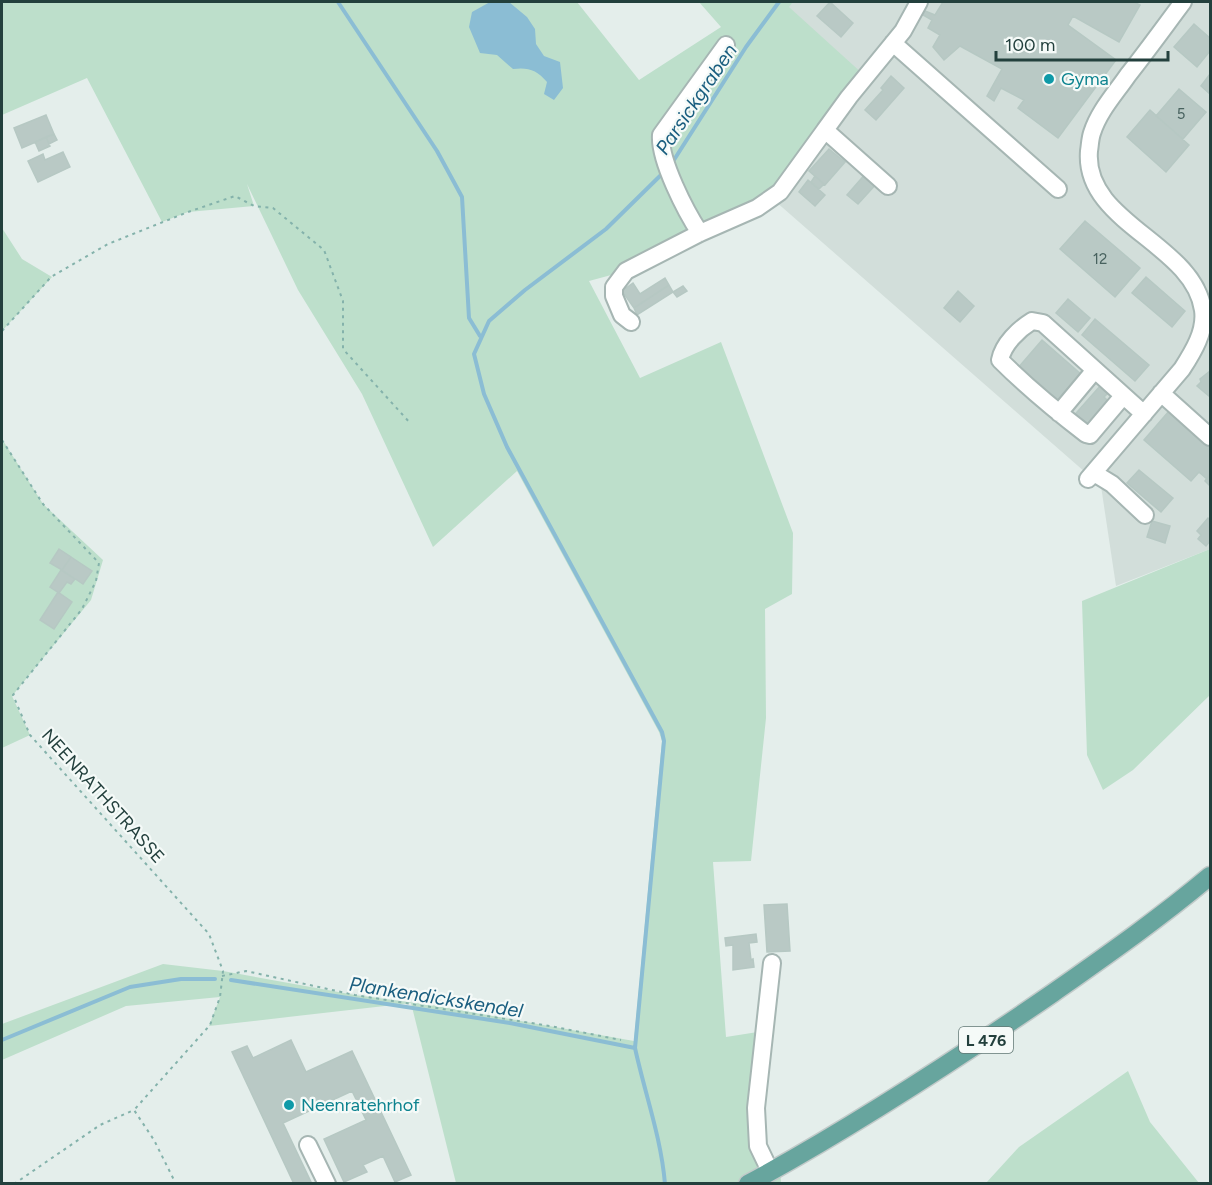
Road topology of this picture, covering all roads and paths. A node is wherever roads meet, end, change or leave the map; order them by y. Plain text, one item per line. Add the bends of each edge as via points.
1 (919, 2) edge
2 (1183, 2) edge
3 (898, 37) junction
4 (726, 45) dead end
5 (825, 130) junction
6 (888, 186) dead end
7 (1058, 189) dead end
8 (700, 234) junction
9 (631, 322) dead end
10 (2, 331) edge
11 (1094, 371) junction
12 (1161, 393) junction
13 (1123, 396) junction
14 (1059, 413) junction
15 (1144, 414) junction
16 (411, 424) dead end
17 (1210, 437) edge
18 (2, 440) edge
19 (1146, 514) dead end
20 (1210, 876) edge
21 (771, 963) dead end
22 (222, 976) junction
23 (621, 1040) dead end
24 (134, 1110) junction
25 (308, 1145) dead end
26 (770, 1171) junction
27 (14, 1184) edge
28 (176, 1184) edge
29 (327, 1184) edge
30 (748, 1184) edge

1 - 3 street
2 - 12 street via 1103,110 1091,135 1089,160 1094,182 1104,199 1182,269 1195,287 1203,310 1193,352
3 - 5 street
3 - 7 street
4 - 8 street via 661,135 660,147 687,213
5 - 6 street
5 - 8 street via 780,192 757,208
8 - 9 street via 626,271 614,287 614,296 622,315
10 - 16 path via 51,277 108,244 235,195 254,206 273,208 324,250 343,301 344,349
11 - 13 street
11 - 14 street
11 - 14 street via 1043,323 1032,321 1010,342 1000,360
12 - 15 street
12 - 17 street
13 - 14 street via 1090,435
13 - 15 street
15 - 19 street via 1091,476 1112,484
18 - 22 path, NEENRATHSTRASSE via 43,504 99,563 96,581 82,609 13,695 30,735 209,934
20 - 26 main road, L 476 via 1166,914 983,1041
21 - 26 street via 756,1108 758,1146
22 - 23 path via 246,971 355,995
22 - 24 path, NEENRATHSTRASSE via 220,997 210,1025
24 - 27 path, NEENRATHSTRASSE via 100,1125
24 - 28 path
25 - 29 street
26 - 30 main road, L 476

